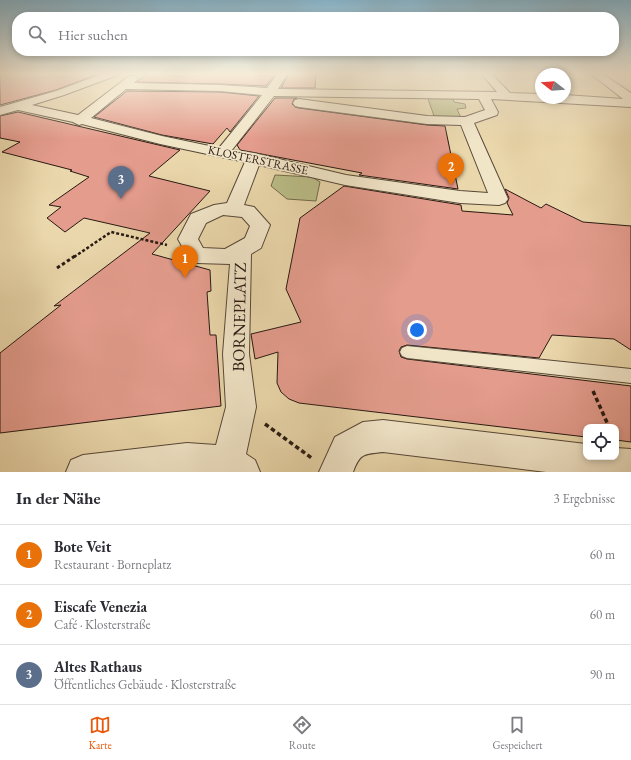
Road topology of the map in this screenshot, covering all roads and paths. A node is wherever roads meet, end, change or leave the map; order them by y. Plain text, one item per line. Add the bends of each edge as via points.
1 (51, 95) edge
2 (112, 95) edge
3 (268, 95) edge
4 (275, 95) edge
5 (483, 95) edge
6 (522, 95) edge
7 (535, 97) edge
8 (571, 99) edge
9 (631, 103) edge
10 (18, 106) junction
11 (0, 110) edge
12 (79, 121) junction
13 (466, 121) junction
14 (223, 152) junction
15 (254, 158) junction
16 (233, 210) junction
17 (193, 246) junction
18 (241, 250) junction
19 (57, 268) dead end
20 (407, 352) dead end
21 (584, 371) junction
22 (631, 376) edge
23 (241, 407) junction
24 (608, 424) edge
25 (631, 466) edge
26 (235, 467) edge
27 (327, 467) edge
28 (83, 472) edge

1 - 10 street
2 - 12 street
3 - 14 street
4 - 13 street via 427,120
5 - 13 street via 492,112
6 - 7 street
8 - 9 street
10 - 11 street
10 - 12 street, KLOSTERSTRASSE
12 - 14 street, KLOSTERSTRASSE
13 - 15 street, KLOSTERSTRASSE via 499,199 460,197 345,180
14 - 15 street, KLOSTERSTRASSE
15 - 16 street
16 - 17 street, BORNEPLATZ via 221,209 198,219 188,239
16 - 18 street, BORNEPLATZ via 247,211 260,225 254,243
17 - 18 street, BORNEPLATZ via 197,255 227,257
17 - 19 path via 161,245 111,232
18 - 23 street, BORNEPLATZ via 236,354
20 - 21 lane
21 - 22 lane
21 - 24 path
23 - 26 street, BORNEPLATZ
23 - 27 path
25 - 27 street via 383,436 363,438 346,448
26 - 28 street via 187,459

